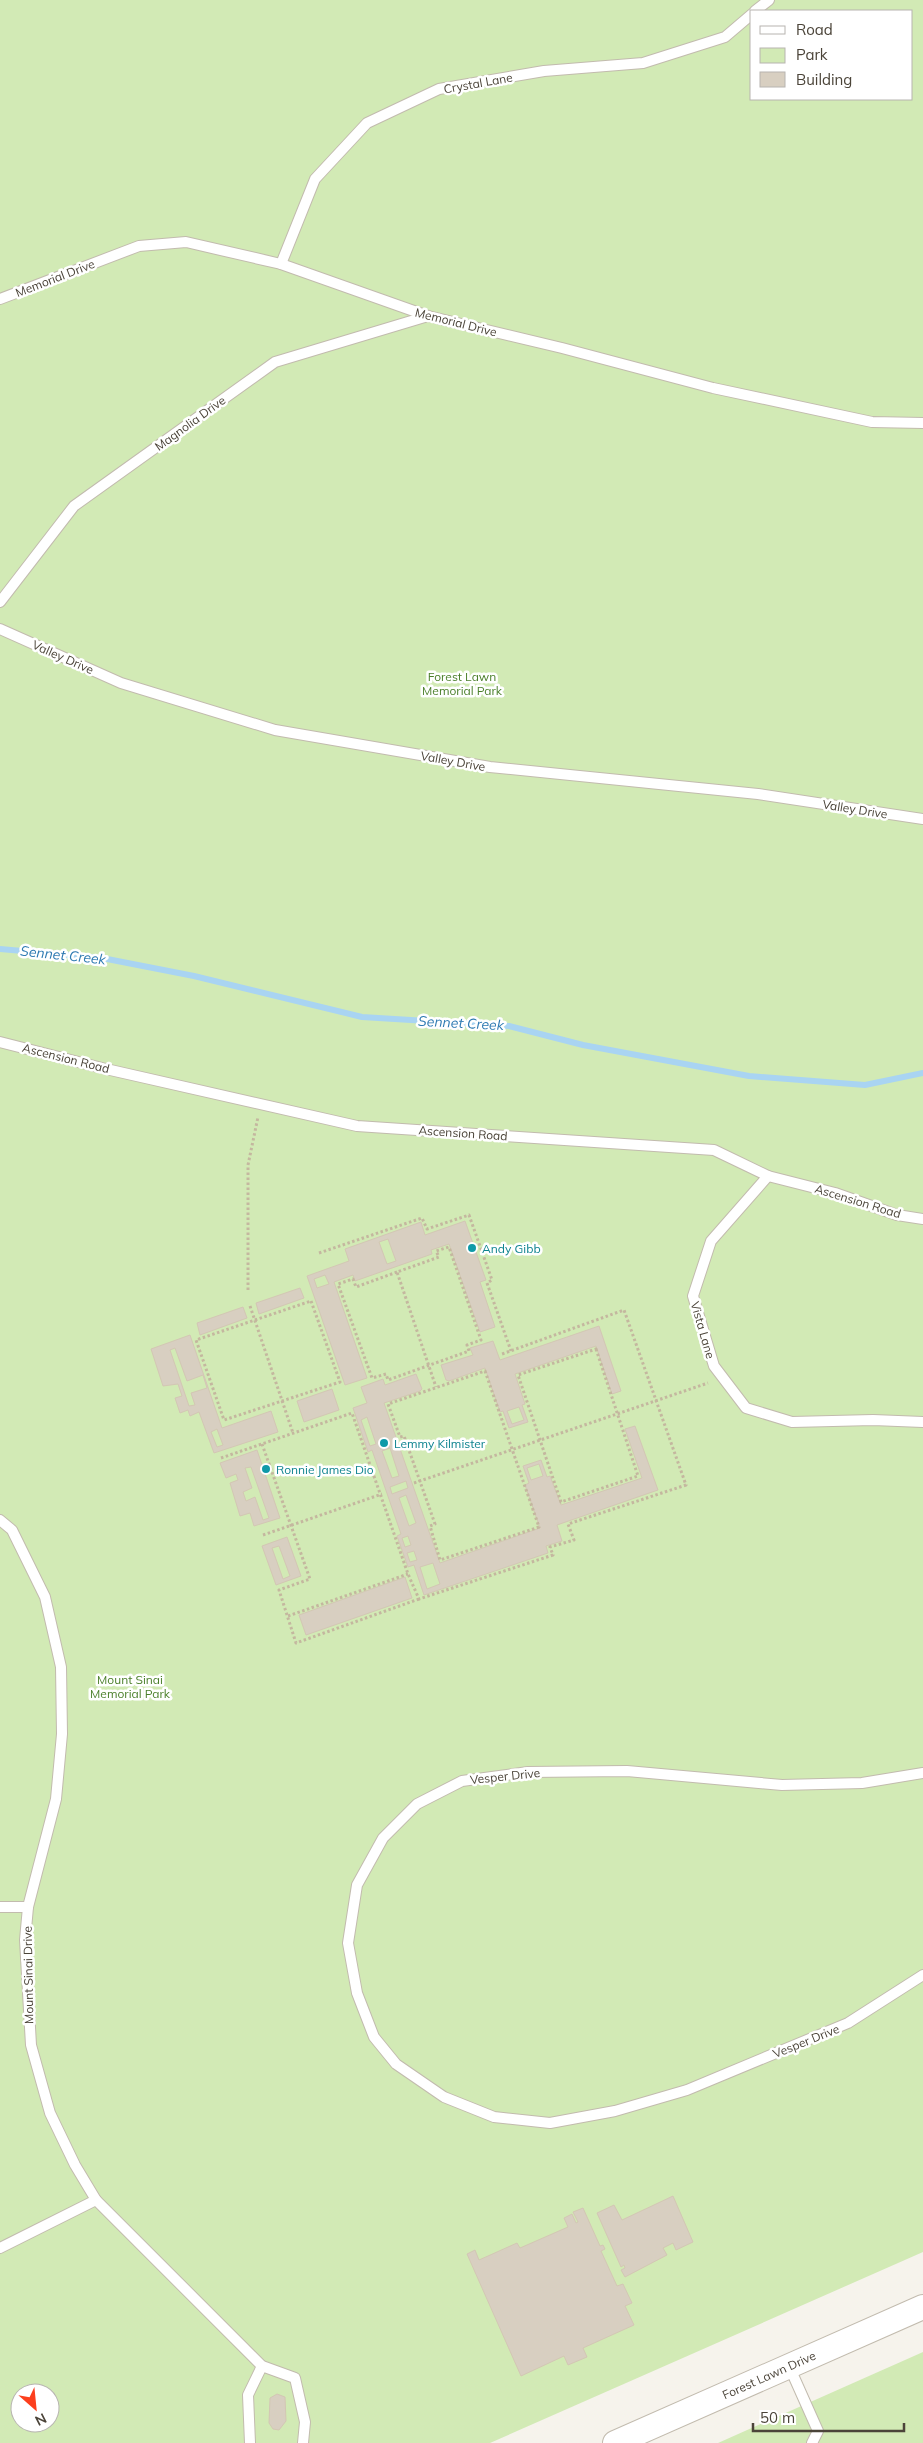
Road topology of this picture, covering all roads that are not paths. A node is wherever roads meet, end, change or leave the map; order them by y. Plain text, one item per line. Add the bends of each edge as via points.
1 (769, 0) edge
2 (756, 10) edge
3 (750, 16) edge
4 (281, 264) junction
5 (0, 299) edge
6 (428, 316) junction
7 (923, 423) edge
8 (0, 602) edge
9 (0, 630) edge
10 (923, 820) edge
11 (0, 1042) edge
12 (768, 1176) junction
13 (923, 1219) edge
14 (923, 1422) edge
15 (0, 1520) edge
16 (923, 1773) edge
17 (0, 1907) edge
18 (28, 1907) junction
19 (923, 1975) edge
20 (96, 2200) junction
21 (0, 2248) edge
22 (923, 2307) edge
23 (262, 2366) junction
24 (790, 2366) junction
25 (250, 2443) edge
26 (303, 2443) edge
27 (615, 2443) edge
28 (812, 2443) edge

1 - 2 lane
3 - 4 lane, Crystal Lane via 725,37 643,63 544,71 439,89 367,123 315,179
4 - 5 lane, Memorial Drive via 186,242 139,246
4 - 6 lane, Memorial Drive
6 - 7 lane, Memorial Drive via 713,388 872,422
6 - 8 lane, Magnolia Drive via 275,362 74,506
9 - 10 lane, Valley Drive via 121,683 275,730 490,768 758,794
11 - 12 lane, Ascension Road via 357,1126 714,1150
12 - 13 lane, Ascension Road via 835,1193 898,1215
12 - 14 lane, Vista Lane via 711,1241 693,1296 714,1366 746,1408 792,1422
15 - 18 lane, Mount Sinai Drive via 12,1530 45,1597 61,1666 62,1734 56,1799
16 - 19 lane, Vesper Drive via 862,1783 782,1785 627,1771 528,1772 462,1781 417,1804 383,1838 357,1884 348,1943 357,1993 374,2037 396,2064 444,2097 494,2117 550,2124 615,2111 687,2090 848,2023
17 - 18 lane
18 - 20 lane, Mount Sinai Drive via 25,1940 31,2045 50,2113
20 - 21 lane
20 - 23 lane, Mount Sinai Drive
22 - 24 street, Forest Lawn Drive
23 - 25 lane via 248,2395
23 - 26 lane, Mount Sinai Drive via 295,2378 305,2422
24 - 27 street, Forest Lawn Drive
24 - 28 lane via 818,2431

